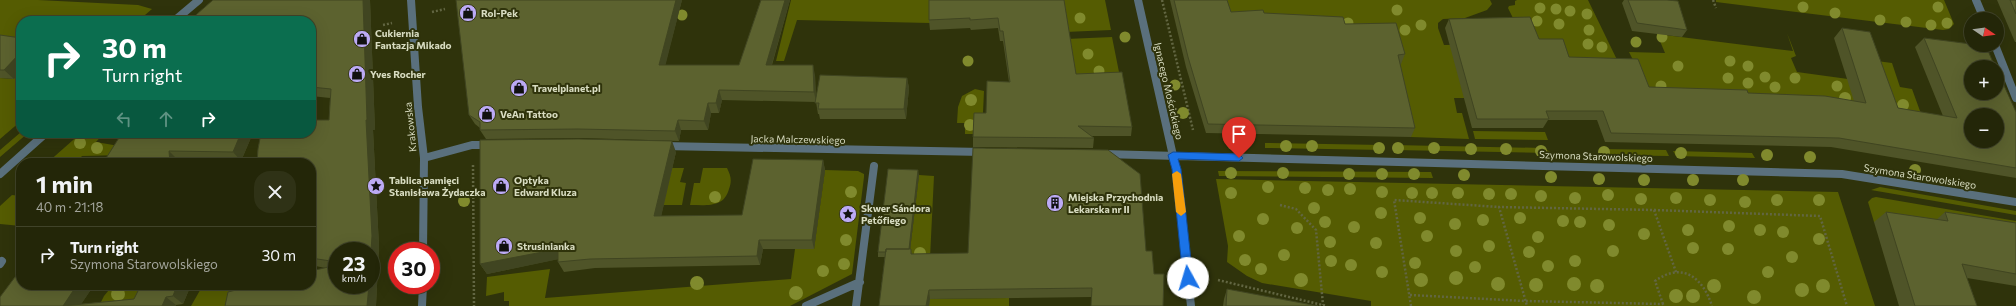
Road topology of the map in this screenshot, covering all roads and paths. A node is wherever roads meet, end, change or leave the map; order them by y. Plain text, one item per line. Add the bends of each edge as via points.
1 (199, 0) edge
2 (411, 0) edge
3 (1138, 0) edge
4 (1162, 0) edge
5 (1714, 0) edge
6 (1976, 0) edge
7 (1716, 8) dead end
8 (1981, 12) edge
9 (180, 16) edge
10 (1997, 52) edge
11 (2016, 98) edge
12 (1193, 130) dead end
13 (40, 138) edge
14 (496, 145) edge
15 (654, 146) edge
16 (994, 152) edge
17 (1096, 154) edge
18 (1173, 155) junction
19 (18, 158) edge
20 (424, 158) junction
21 (16, 160) edge
22 (473, 165) dead end
23 (874, 166) dead end
24 (0, 174) edge
25 (2016, 202) edge
26 (1280, 205) dead end
27 (1496, 206) junction
28 (1654, 210) junction
29 (423, 242) edge
30 (1676, 272) junction
31 (1218, 280) dead end
32 (860, 282) junction
33 (423, 294) edge
34 (1410, 295) junction
35 (1525, 301) junction
36 (1323, 305) edge
37 (1664, 305) edge
38 (422, 306) edge
39 (474, 306) edge
40 (806, 306) edge
41 (856, 306) edge
42 (1191, 306) edge
43 (1327, 306) edge
44 (1411, 306) edge
45 (1527, 306) edge
46 (1712, 306) edge
47 (1847, 306) edge

1 - 9 street
2 - 20 street, Krakowska
3 - 18 street, Ignacego Mościckiego
4 - 12 path
5 - 7 path
6 - 8 street
10 - 11 street
13 - 19 street
14 - 20 street via 472,145
15 - 16 street, Jacka Malczewskiego
17 - 18 street
18 - 25 street, Szymona Starowolskiego via 1842,174
18 - 42 street, Ignacego Mościckiego
20 - 29 street, Krakowska
21 - 24 street
22 - 39 path
23 - 32 street
26 - 36 path via 1296,209 1316,230
27 - 28 path
27 - 34 path via 1394,200
27 - 35 path via 1499,206
28 - 30 path
28 - 47 path via 1820,216
30 - 37 path via 1663,274 1655,281
30 - 46 path via 1690,274 1703,285
31 - 36 path
32 - 40 street
32 - 41 street
33 - 38 street
34 - 35 path
34 - 44 path
35 - 37 path
35 - 45 path
36 - 43 path

